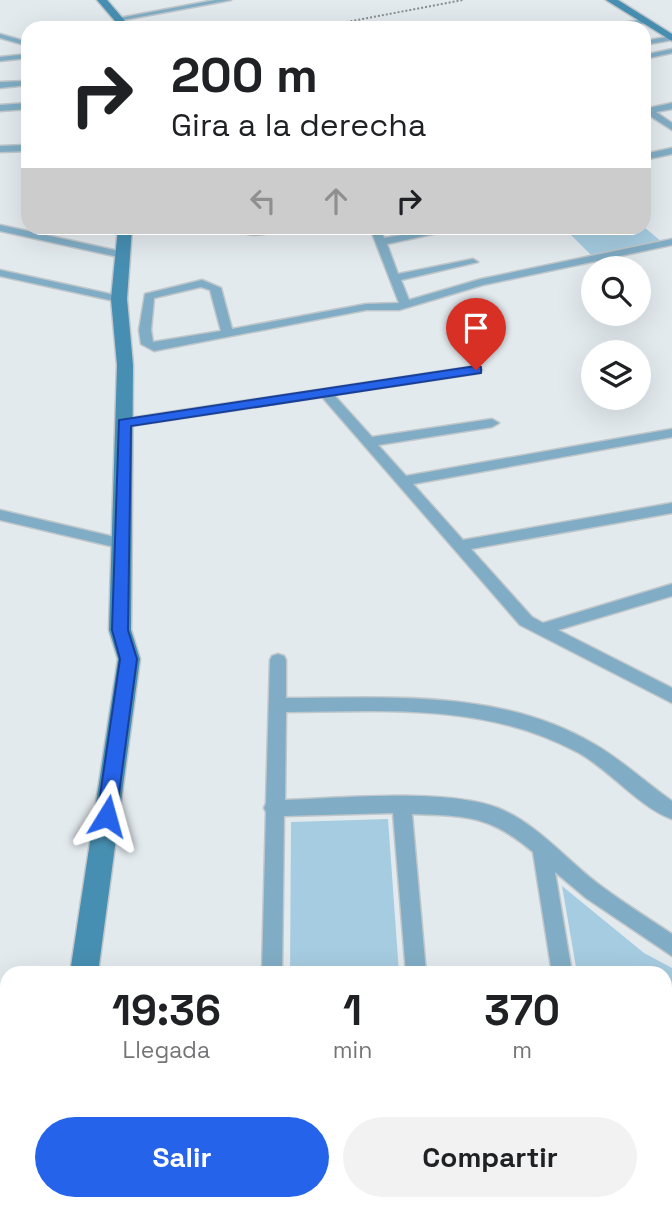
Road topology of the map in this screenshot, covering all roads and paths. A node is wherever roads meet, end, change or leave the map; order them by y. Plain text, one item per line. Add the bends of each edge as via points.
1 (102, 0) edge
2 (227, 0) edge
3 (463, 0) edge
4 (611, 0) edge
5 (208, 2) edge
6 (118, 19) joint
7 (352, 21) edge
8 (645, 21) edge
9 (651, 24) edge
10 (0, 36) edge
11 (671, 36) edge
12 (651, 41) edge
13 (21, 42) edge
14 (672, 51) edge
15 (651, 56) edge
16 (21, 58) edge
17 (0, 59) edge
18 (21, 84) edge
19 (0, 85) edge
20 (21, 106) edge
21 (672, 106) edge
22 (0, 108) edge
23 (651, 110) edge
24 (651, 114) edge
25 (672, 127) edge
26 (21, 148) edge
27 (0, 149) edge
28 (672, 151) edge
29 (651, 156) edge
30 (0, 228) edge
31 (21, 230) edge
32 (46, 235) edge
33 (124, 235) edge
34 (378, 235) edge
35 (418, 235) edge
36 (380, 242) junction
37 (672, 242) edge
38 (123, 255) junction
39 (473, 262) dead end
40 (0, 273) edge
41 (395, 278) junction
42 (119, 299) junction
43 (405, 305) junction
44 (228, 333) junction
45 (476, 370) dead end
46 (325, 393) junction
47 (124, 423) junction
48 (492, 423) dead end
49 (672, 433) edge
50 (369, 442) junction
51 (402, 481) junction
52 (672, 508) edge
53 (0, 515) edge
54 (123, 544) junction
55 (460, 546) junction
56 (670, 595) edge
57 (542, 629) junction
58 (278, 660) dead end
59 (672, 696) edge
60 (278, 705) junction
61 (402, 805) junction
62 (273, 808) junction
63 (672, 811) edge
64 (542, 851) junction
65 (672, 946) edge
66 (85, 966) edge
67 (272, 966) edge
68 (415, 966) edge
69 (561, 966) edge

1 - 6 street
2 - 5 street
3 - 7 path
4 - 8 street
5 - 6 street
9 - 11 street
10 - 13 street
11 - 12 street
14 - 15 street
16 - 17 street
18 - 19 street
20 - 22 street
21 - 23 street
24 - 25 street
26 - 27 street
28 - 29 street
30 - 31 street
32 - 38 street
33 - 38 street
34 - 36 street
35 - 36 street
36 - 41 street
37 - 43 street via 481,282
38 - 42 street
39 - 41 street
40 - 42 street
41 - 43 street
42 - 47 street
43 - 44 street via 366,307
44 - 44 street via 215,288 210,285 149,296 145,330 149,346
45 - 46 street
46 - 47 street
46 - 50 street
47 - 54 street
48 - 50 street
49 - 51 street
50 - 51 street
51 - 55 street
52 - 55 street
53 - 54 street
54 - 66 street via 120,630 129,659
55 - 57 street via 526,621
56 - 57 street
57 - 59 street
58 - 60 street
60 - 62 street
60 - 63 street via 463,706 531,722 585,748
61 - 62 street
61 - 64 street via 465,808 494,815 518,828
61 - 68 street
62 - 67 street
64 - 65 street via 603,900
64 - 69 street

